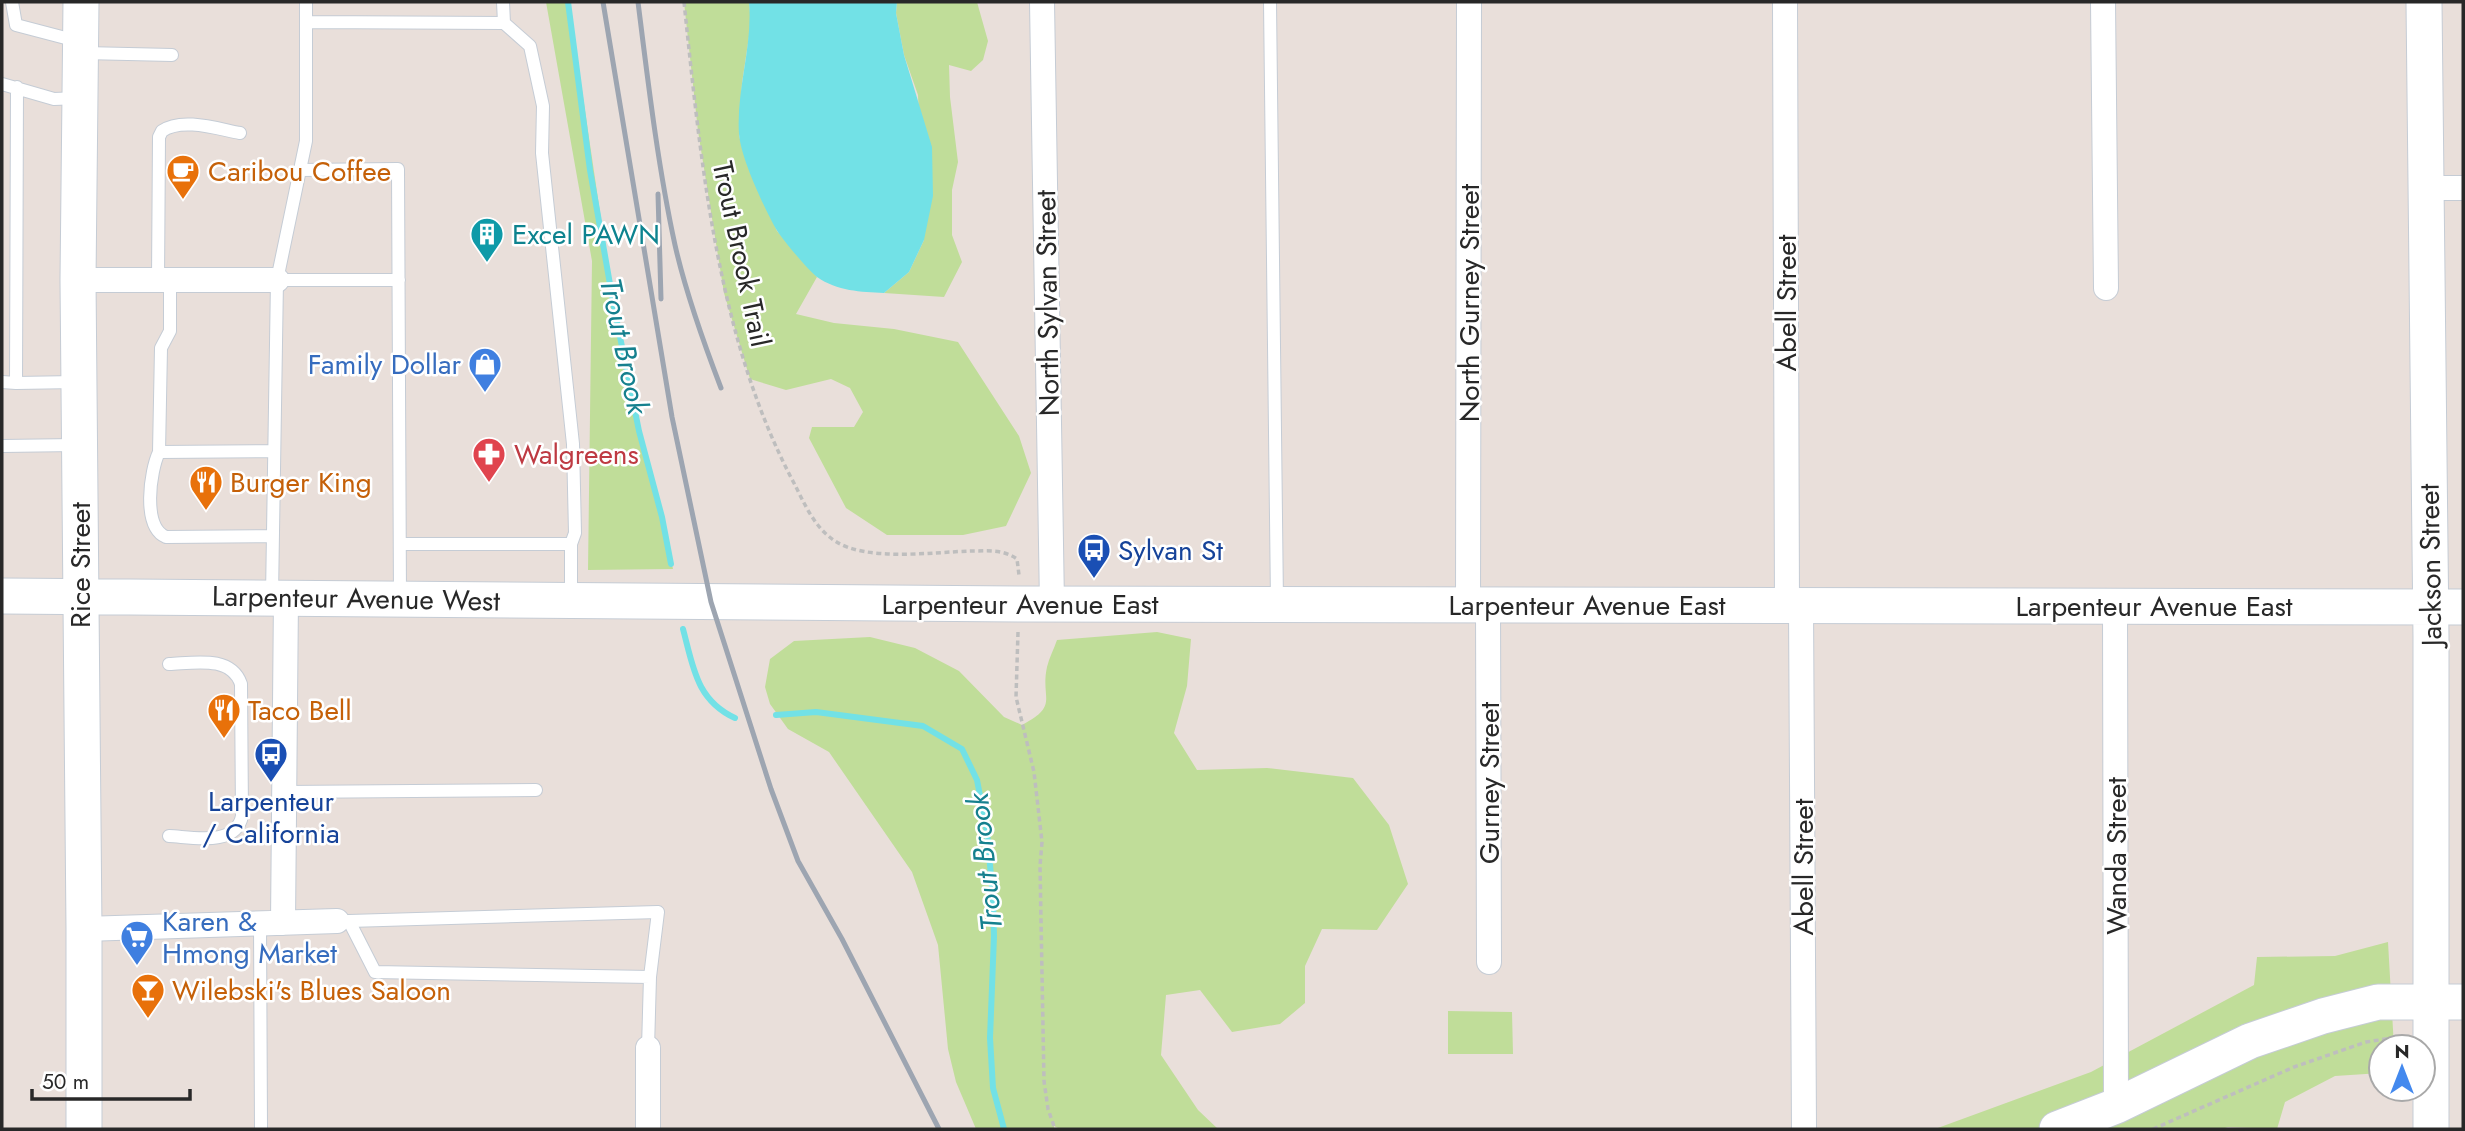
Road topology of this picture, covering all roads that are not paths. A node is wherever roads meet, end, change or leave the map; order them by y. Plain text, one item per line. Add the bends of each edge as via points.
1 (12, 2) edge
2 (81, 2) edge
3 (306, 2) edge
4 (503, 2) edge
5 (1042, 2) edge
6 (1270, 2) edge
7 (1469, 2) edge
8 (1785, 2) edge
9 (2103, 2) edge
10 (2424, 2) edge
11 (306, 22) junction
12 (504, 23) junction
13 (80, 47) junction
14 (172, 55) dead end
15 (2, 84) edge
16 (17, 87) junction
17 (80, 98) junction
18 (240, 133) dead end
19 (300, 170) junction
20 (2426, 188) junction
21 (2463, 188) edge
22 (78, 280) junction
23 (164, 280) junction
24 (277, 280) junction
25 (399, 280) junction
26 (2106, 288) dead end
27 (2, 382) edge
28 (79, 382) junction
29 (16, 383) junction
30 (80, 445) junction
31 (2, 446) edge
32 (274, 451) junction
33 (159, 452) junction
34 (273, 537) junction
35 (400, 544) junction
36 (570, 544) junction
37 (80, 595) junction
38 (2, 596) edge
39 (279, 597) junction
40 (400, 597) junction
41 (571, 601) junction
42 (711, 602) joint
43 (1052, 604) junction
44 (1277, 604) junction
45 (1478, 604) junction
46 (1794, 605) junction
47 (2115, 607) junction
48 (2447, 607) edge
49 (169, 664) dead end
50 (536, 790) dead end
51 (284, 792) junction
52 (169, 836) dead end
53 (343, 921) junction
54 (271, 923) junction
55 (84, 929) junction
56 (1489, 962) dead end
57 (650, 977) junction
58 (2447, 1002) edge
59 (648, 1048) joint
60 (2116, 1106) junction
61 (83, 1129) edge
62 (261, 1129) edge
63 (648, 1129) edge
64 (1804, 1129) edge
65 (2057, 1129) edge
66 (2431, 1129) edge

1 - 13 lane via 16,25
2 - 13 main road, Rice Street
3 - 11 lane
4 - 12 lane
5 - 43 street, North Sylvan Street
6 - 44 lane
7 - 45 street, North Gurney Street
8 - 46 street, Abell Street
9 - 26 street
10 - 20 main road, Jackson Street
11 - 12 lane
11 - 19 lane via 306,141
12 - 36 lane via 530,46 543,106 542,153 573,444 575,533
13 - 14 lane
13 - 17 main road, Rice Street
15 - 16 lane
16 - 17 lane via 54,99
16 - 29 lane
17 - 22 main road, Rice Street
18 - 23 lane via 195,125 162,131
19 - 24 lane
19 - 25 lane via 398,169
20 - 21 street
20 - 48 main road, Jackson Street
22 - 23 street
22 - 28 main road, Rice Street
23 - 24 street
23 - 33 lane via 170,331 161,348
24 - 25 lane
24 - 32 lane
25 - 35 lane
27 - 29 lane
28 - 29 lane
28 - 30 main road, Rice Street
30 - 31 lane
30 - 37 main road, Rice Street
32 - 33 lane
32 - 34 lane
33 - 34 lane via 152,472 151,520 159,534
34 - 39 lane
35 - 36 lane
35 - 40 lane
36 - 41 lane
37 - 38 main road, Larpenteur Avenue West
37 - 39 main road, Larpenteur Avenue West
37 - 55 main road, Rice Street
39 - 40 main road, Larpenteur Avenue West
39 - 51 street
40 - 41 main road, Larpenteur Avenue West
41 - 42 main road, Larpenteur Avenue West
42 - 43 main road, Larpenteur Avenue East
43 - 44 main road, Larpenteur Avenue East
44 - 45 main road, Larpenteur Avenue East
45 - 46 main road, Larpenteur Avenue East
45 - 56 street, Gurney Street
46 - 47 main road, Larpenteur Avenue East
46 - 64 street, Abell Street
47 - 48 main road, Larpenteur Avenue East
47 - 60 street, Wanda Street
48 - 58 main road, Jackson Street
49 - 52 lane via 212,663 230,667 237,674 241,684 242,816 241,825 226,836
50 - 51 lane
51 - 54 street
53 - 54 street
53 - 57 lane via 375,972
53 - 57 lane via 657,912
54 - 55 street
54 - 62 lane
55 - 61 main road, Rice Street
57 - 59 lane
58 - 60 main road via 2378,1002 2323,1016 2249,1041
58 - 66 main road, Jackson Street
59 - 63 street
60 - 65 main road

